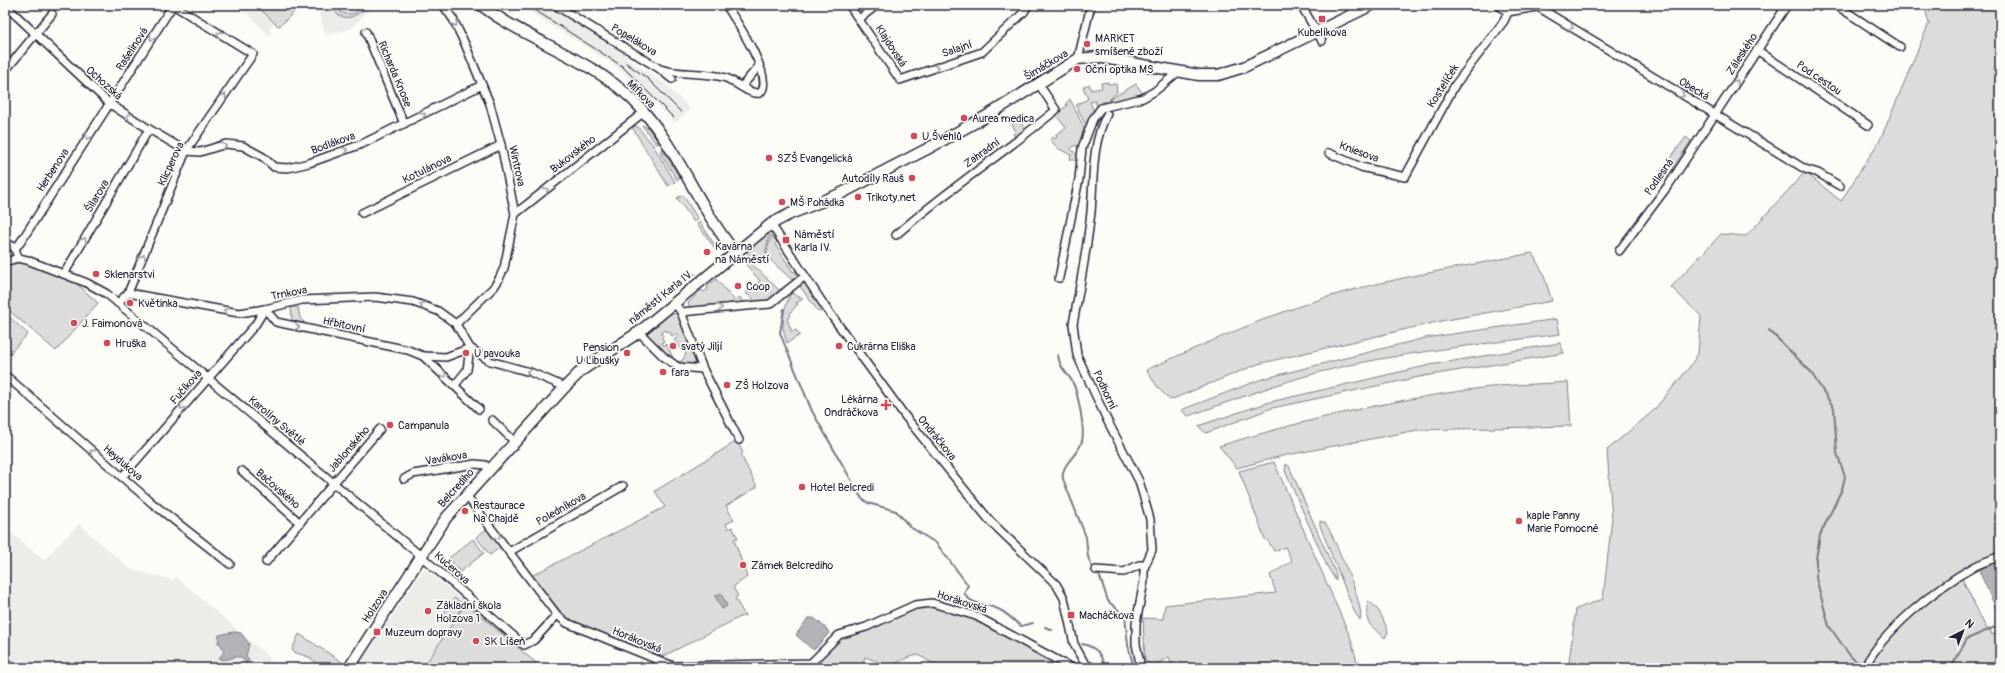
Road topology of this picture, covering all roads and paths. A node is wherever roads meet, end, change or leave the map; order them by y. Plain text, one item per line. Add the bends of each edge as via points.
1 (5, 5) edge
2 (173, 5) edge
3 (443, 5) edge
4 (481, 5) edge
5 (555, 5) edge
6 (726, 5) edge
7 (849, 5) edge
8 (877, 5) edge
9 (1028, 5) edge
10 (1091, 5) edge
11 (1301, 5) edge
12 (1372, 5) edge
13 (1498, 5) edge
14 (1548, 5) edge
15 (1787, 5) edge
16 (1836, 5) edge
17 (1538, 7) junction
18 (1508, 12) junction
19 (52, 14) dead end
20 (859, 19) junction
21 (1317, 31) junction
22 (366, 32) dead end
23 (35, 33) junction
24 (1322, 41) dead end
25 (1900, 47) dead end
26 (1757, 50) junction
27 (1078, 59) junction
28 (759, 66) junction
29 (660, 69) junction
30 (5, 71) edge
31 (1178, 72) junction
32 (672, 79) dead end
33 (900, 80) joint
34 (1038, 83) junction
35 (482, 84) junction
36 (742, 86) junction
37 (110, 104) junction
38 (644, 112) junction
39 (1107, 114) dead end
40 (1715, 114) junction
41 (404, 124) junction
42 (1868, 125) dead end
43 (149, 129) junction
44 (501, 145) junction
45 (186, 151) junction
46 (1329, 153) dead end
47 (1405, 177) joint
48 (1840, 186) dead end
49 (362, 213) dead end
50 (515, 214) junction
51 (771, 224) junction
52 (896, 235) dead end
53 (5, 241) edge
54 (15, 248) junction
55 (735, 252) junction
56 (1619, 252) dead end
57 (18, 258) junction
58 (5, 262) edge
59 (64, 274) junction
60 (805, 276) junction
61 (1059, 278) dead end
62 (128, 293) junction
63 (674, 302) junction
64 (118, 303) junction
65 (265, 309) junction
66 (681, 312) junction
67 (456, 324) junction
68 (638, 332) junction
69 (470, 348) junction
70 (423, 356) junction
71 (703, 369) junction
72 (5, 375) edge
73 (208, 378) junction
74 (455, 385) junction
75 (565, 387) junction
76 (479, 409) dead end
77 (492, 420) dead end
78 (380, 429) dead end
79 (739, 440) dead end
80 (515, 442) junction
81 (490, 469) junction
82 (242, 471) dead end
83 (122, 477) junction
84 (404, 478) dead end
85 (334, 483) junction
86 (623, 486) dead end
87 (466, 495) junction
88 (300, 523) junction
89 (509, 552) junction
90 (2000, 556) edge
91 (422, 557) junction
92 (266, 562) dead end
93 (230, 564) dead end
94 (1145, 565) junction
95 (1096, 570) dead end
96 (557, 615) junction
97 (1085, 665) edge
98 (349, 668) edge
99 (1072, 668) edge
100 (1094, 668) edge
101 (1141, 668) edge
102 (1864, 668) edge

1 - 23 street, Ochozská
2 -> 37 street, Rašelinová
45 -> 2 street, Klicperova via 252,54
3 -> 35 street, Wintrova via 453,19
4 - 38 street, Mifkova via 517,29 606,79
5 - 29 street, Popelákova
6 - 28 street via 748,40
7 - 20 street, Klajdovská
8 - 20 street
33 -> 9 street, Salajní via 982,52 1024,12
10 - 27 street
11 - 21 street
12 - 21 street, Šimáčkova
13 - 18 street
14 - 17 street
15 - 26 street, Záleského
16 - 25 street
17 - 18 street
17 -> 40 street, Obecká
18 - 47 street, Kostelíček via 1504,21 1455,85
19 - 23 street
20 - 33 street, Klajdovská
21 - 24 street
21 - 31 street, Šimáčkova via 1232,72 1210,76
22 - 41 street, Richarda Knose
23 - 30 street
23 - 37 street, Ochozská
40 -> 26 street, Záleského
26 - 42 street, Pod cestou
27 - 31 street, Šimáčkova via 1098,57
27 - 34 street, Šimáčkova
28 - 36 street
28 - 36 street, Popelákova via 764,84 762,91 753,93
29 - 32 street, Popelákova
29 - 36 street, Popelákova via 667,72 690,72 726,78
31 - 61 street via 1143,98 1101,108 1093,119 1082,148 1079,179
34 - 51 street, Šimáčkova via 927,150 840,194
34 - 52 street, Zahradní via 1056,110 934,202
41 -> 35 street, Bodlákova
35 - 44 street, Wintrova
43 -> 37 street, Ochozská
37 -> 54 street, Herbenova
50 -> 38 street, Bukovského
38 - 55 street, Mifkova
39 - 94 street, Podhorní via 1095,146 1090,213 1073,324 1074,338 1077,355 1140,484 1150,519 1152,540 1151,554
40 - 48 street, Obecká via 1805,169 1818,173
40 - 56 street, Podlesná via 1670,183
45 -> 41 street, Bodlákova via 200,152 226,144 243,146 263,157 274,167 288,168 362,144
43 - 45 street, Ochozská
59 -> 43 street, Šilarova
44 - 49 street, Kotulánova
44 - 50 street, Wintrova
62 -> 45 street, Klicperova
46 - 47 street, Kniesova via 1361,167
50 - 67 street, Wintrova via 500,279
51 - 55 street, náměstí Karla IV.
51 - 60 street, Ondráčkova
53 - 54 street
54 - 57 street
55 - 63 street, náměstí Karla IV.
57 - 58 street
57 - 59 street
59 - 64 street via 87,283
66 -> 60 street via 770,304
60 - 97 street, Ondráčkova via 905,416 990,521 1056,584 1064,598 1074,644
62 - 64 street
65 -> 62 street, Trnkova via 239,313
63 - 66 street
63 - 68 street, náměstí Karla IV.
64 - 73 street, Karolíny Světlé
67 -> 65 street, Trnkova via 438,311 413,302 375,297 302,300
65 -> 70 street, Hřbitovní via 276,322 408,350
65 - 73 street, Fučíkova via 255,325
66 - 71 street
67 - 69 street, Trnkova
68 - 71 street via 678,367
68 - 75 street, náměstí Karla IV. via 582,370
69 - 70 street, Hřbitovní via 446,357
69 - 74 street via 467,370
75 -> 69 street, Trnkova via 530,372 490,361
70 -> 74 street, Hřbitovní
71 - 79 street
83 -> 72 street, Heydukova
73 -> 83 street, Fučíkova
73 - 85 street, Karolíny Světlé
74 - 76 street, Hřbitovní
75 - 80 street, Belcrediho
77 - 80 street
78 - 85 street, Jablonského
80 - 81 street, Belcrediho
81 - 84 street, Vavákova via 485,465 475,464 413,474
81 - 87 street, Belcrediho
82 - 88 street, Bačovského
83 - 93 street, Heydukova via 182,528
85 - 88 street, Bačovského
85 - 91 street, Karolíny Světlé
86 - 89 street, Poledníkova
87 -> 89 street, Horákovská
87 - 91 street, Belcrediho via 446,518
88 - 92 street, Bačovského
89 - 96 street, Horákovská
90 - 102 street via 1973,567 1941,587 1884,640
91 - 96 street, Kučerova via 524,645 534,640
91 - 98 street, Holzova
94 - 95 street via 1124,572
94 - 101 street, Podhorní via 1136,630
96 - 99 street, Horákovská via 567,623 673,666 806,664 811,663 839,635 866,627 915,605 932,603 976,616
97 - 100 street, Ondráčkova

